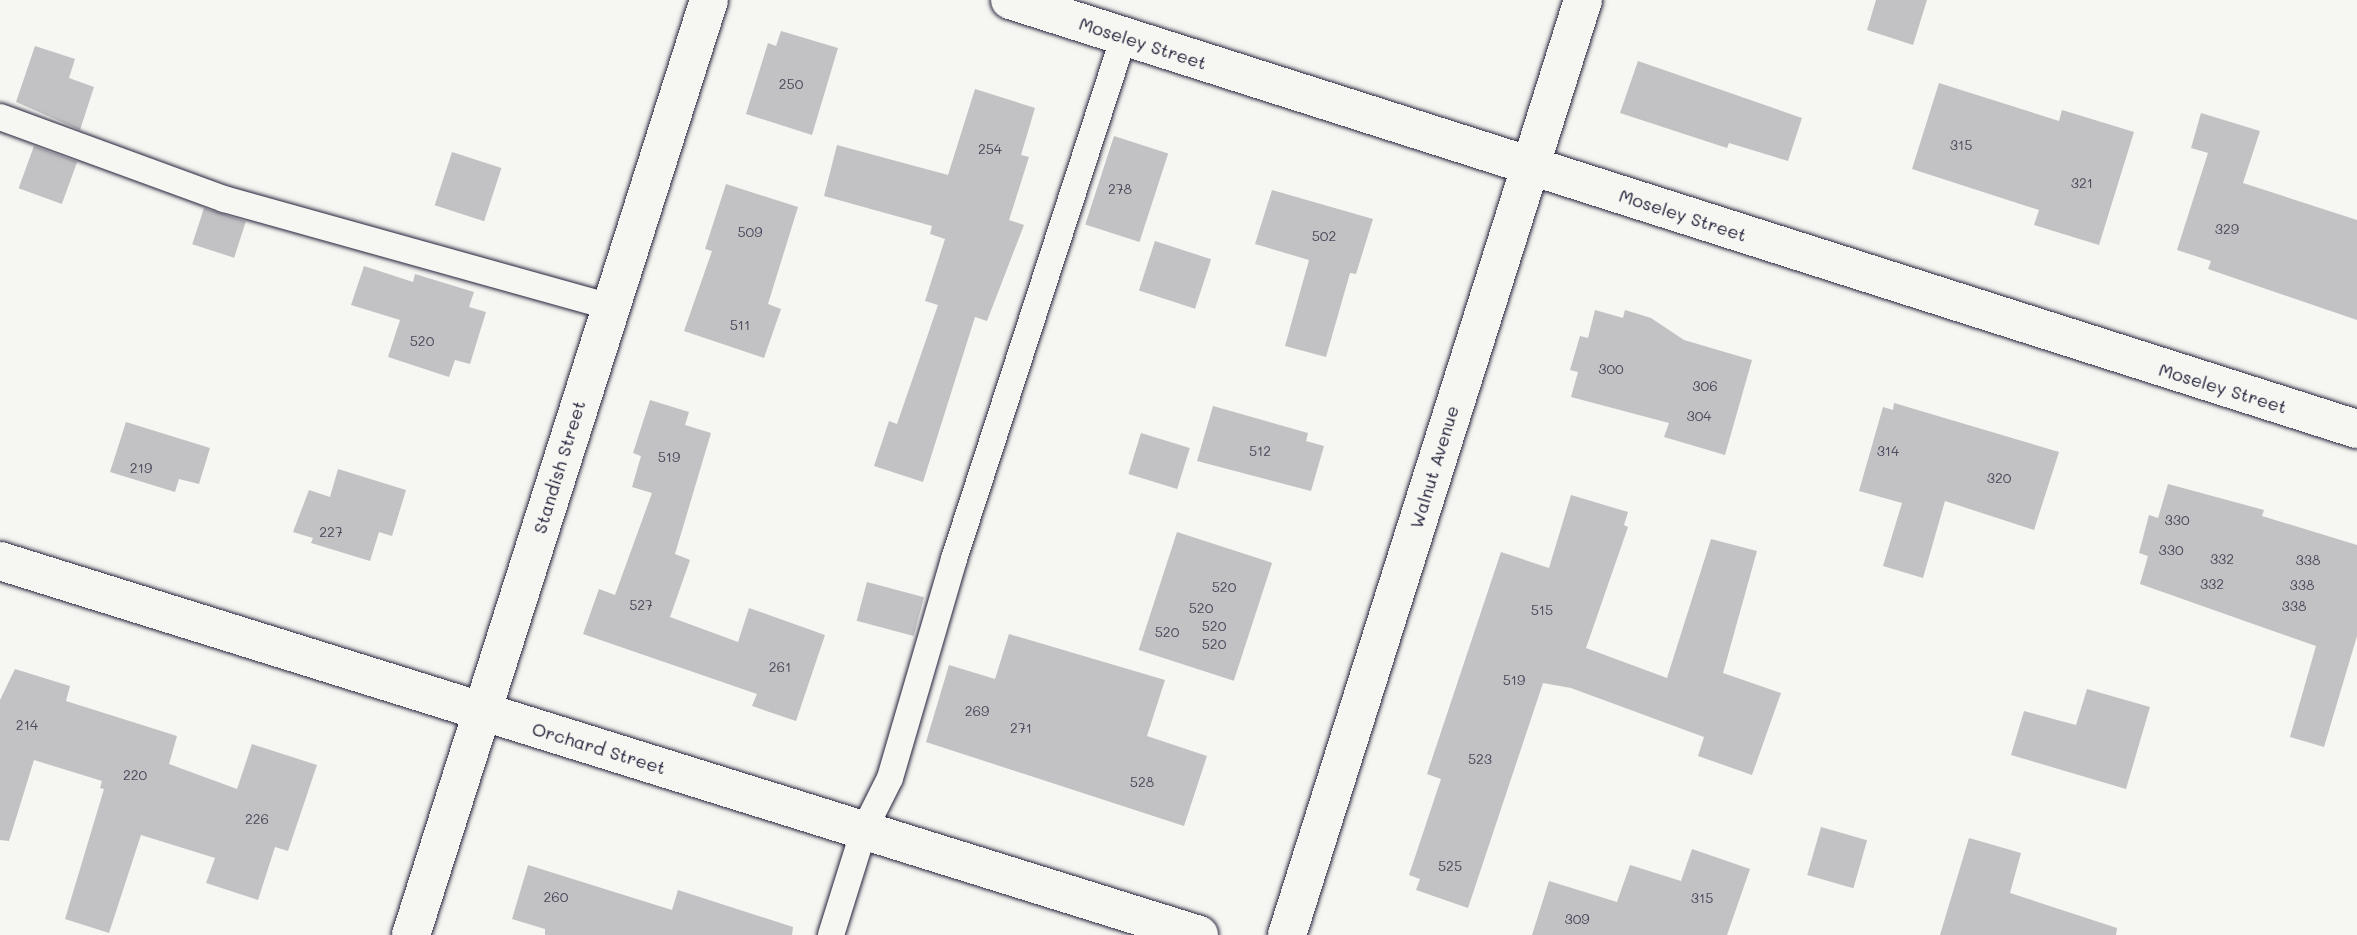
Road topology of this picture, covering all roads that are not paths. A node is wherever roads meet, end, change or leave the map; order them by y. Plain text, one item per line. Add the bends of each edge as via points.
1 (709, 0) edge
2 (1010, 0) edge
3 (1583, 0) edge
4 (1124, 36) junction
5 (0, 117) edge
6 (1529, 165) junction
7 (608, 306) junction
8 (2357, 429) edge
9 (0, 561) edge
10 (482, 711) junction
11 (864, 830) junction
12 (411, 935) edge
13 (831, 935) edge
14 (1199, 935) edge
15 (1287, 935) edge

1 - 7 street, Standish Street
2 - 4 street, Moseley Street
3 - 6 street, Walnut Avenue
4 - 6 street, Moseley Street
4 - 11 lane via 954,559 890,778
5 - 7 lane via 224,199
6 - 8 street, Moseley Street
6 - 15 street, Walnut Avenue
7 - 10 street, Standish Street
9 - 10 street, Orchard Street
10 - 11 street, Orchard Street
10 - 12 street, Standish Street
11 - 13 lane
11 - 14 street, Orchard Street

